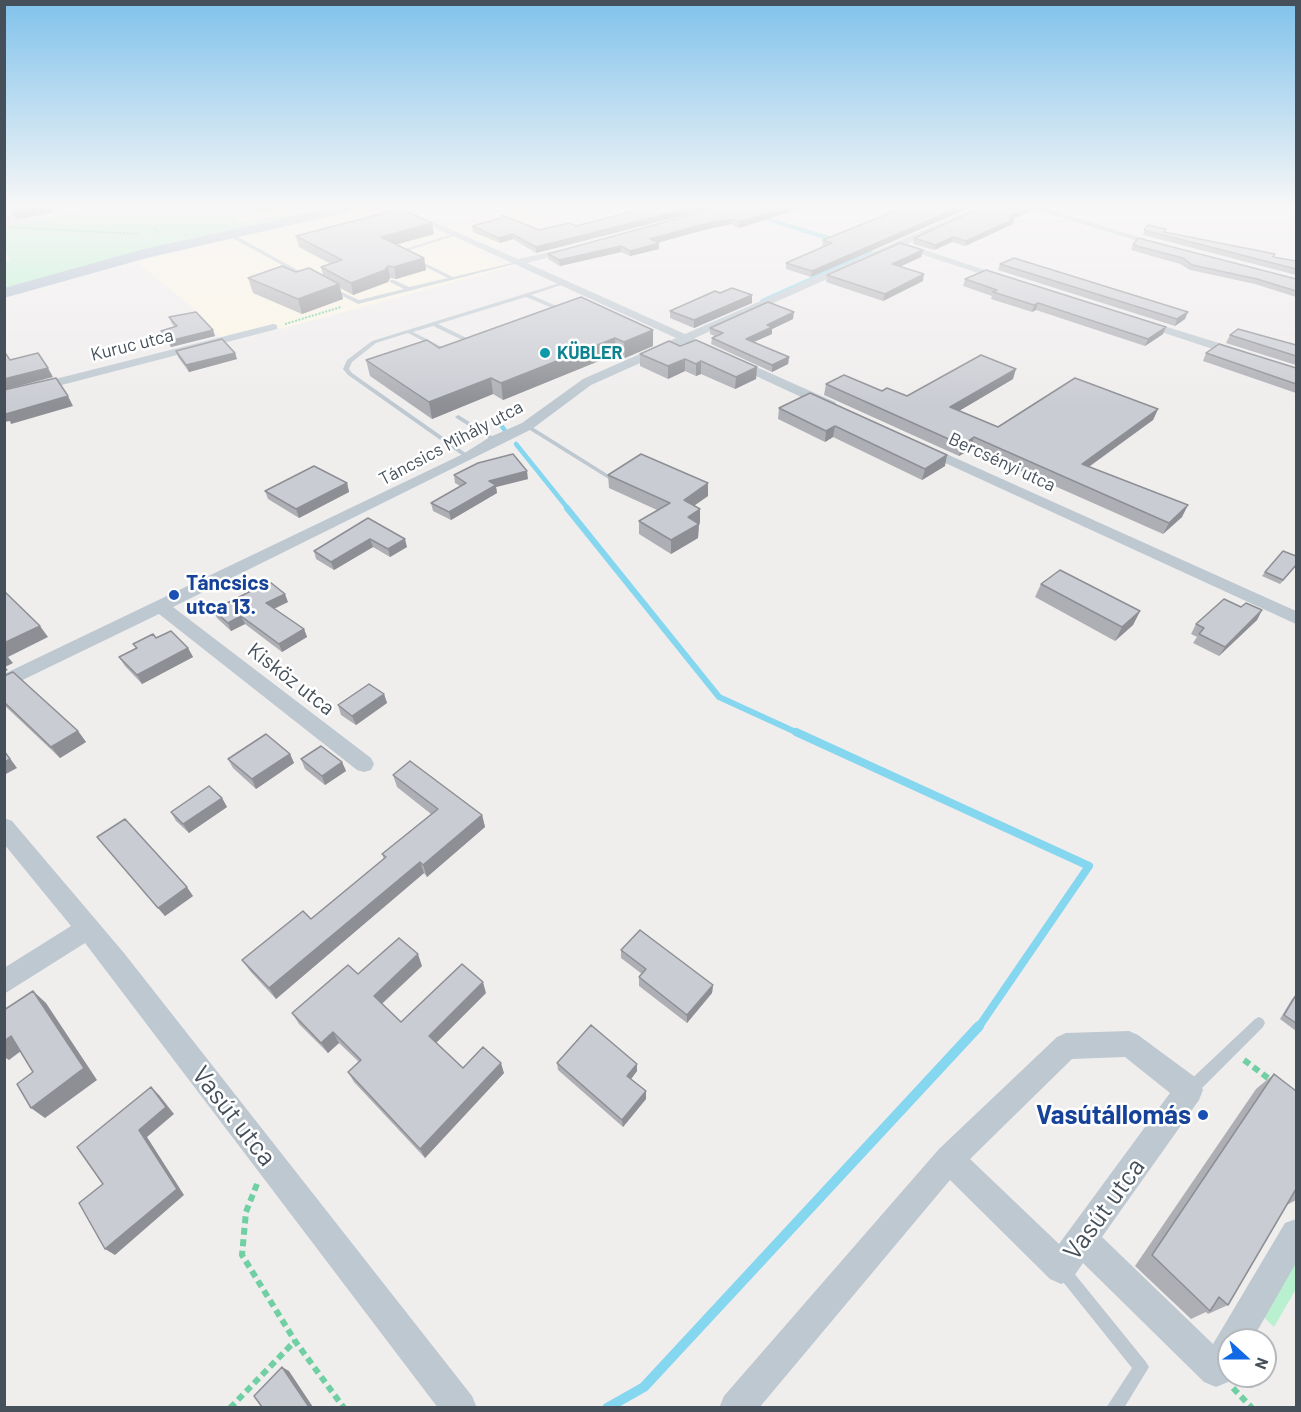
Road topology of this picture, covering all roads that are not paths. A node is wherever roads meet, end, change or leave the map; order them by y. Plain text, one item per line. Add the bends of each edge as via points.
1 (75, 274) edge
2 (302, 274) edge
3 (443, 274) edge
4 (470, 274) edge
5 (540, 274) edge
6 (831, 274) edge
7 (991, 274) edge
8 (452, 278) junction
9 (392, 281) edge
10 (317, 282) edge
11 (562, 284) junction
12 (1023, 284) edge
13 (327, 287) edge
14 (408, 289) junction
15 (4, 293) edge
16 (527, 295) junction
17 (558, 316) edge
18 (1126, 317) edge
19 (434, 324) junction
20 (273, 327) road end
21 (408, 331) junction
22 (684, 339) junction
23 (486, 343) edge
24 (475, 344) junction
25 (470, 349) edge
26 (460, 352) edge
27 (1251, 357) edge
28 (4, 396) edge
29 (845, 412) edge
30 (458, 417) dead end
31 (527, 426) junction
32 (495, 441) junction
33 (910, 441) edge
34 (468, 457) junction
35 (609, 477) edge
36 (161, 607) junction
37 (1296, 618) edge
38 (4, 682) edge
39 (364, 764) dead end
40 (4, 827) edge
41 (88, 928) junction
42 (4, 982) edge
43 (1259, 1023) dead end
44 (1189, 1090) junction
45 (949, 1159) junction
46 (1296, 1234) edge
47 (1082, 1240) junction
48 (1060, 1268) junction
49 (1241, 1328) edge
50 (1217, 1368) edge
51 (460, 1407) edge
52 (736, 1407) edge
53 (1114, 1407) edge

1 - 15 main road
2 - 10 lane
3 - 8 lane
4 - 8 lane
5 - 11 street
6 - 22 street, Táncsics Mihály utca
7 - 12 street
8 - 14 lane
9 - 14 lane
11 - 16 lane
11 - 22 street
13 - 14 lane via 358,302
16 - 17 lane via 567,313
16 - 19 lane
18 - 27 street
19 - 21 lane
19 - 24 lane
20 - 28 street, Kuruc utca
21 - 26 lane via 448,353
21 - 34 lane via 363,347 346,369
22 - 29 street
22 - 31 street, Táncsics Mihály utca via 587,382
23 - 24 lane
24 - 25 lane
30 - 32 lane
31 - 32 street, Táncsics Mihály utca
31 - 35 lane
32 - 34 street, Táncsics Mihály utca
33 - 37 street, Bercsényi utca
34 - 36 street, Táncsics Mihály utca
36 - 38 street, Táncsics Mihály utca
36 - 39 street, Kisköz utca
40 - 41 street, Vasút utca
41 - 42 street
41 - 51 street, Vasút utca
43 - 44 lane
44 - 45 street via 1129,1044 1066,1047
44 - 47 street, Vasút utca
45 - 48 street, Vasút utca
45 - 52 street
46 - 49 street
47 - 48 street, Vasút utca
47 - 50 street
48 - 53 lane via 1141,1366

